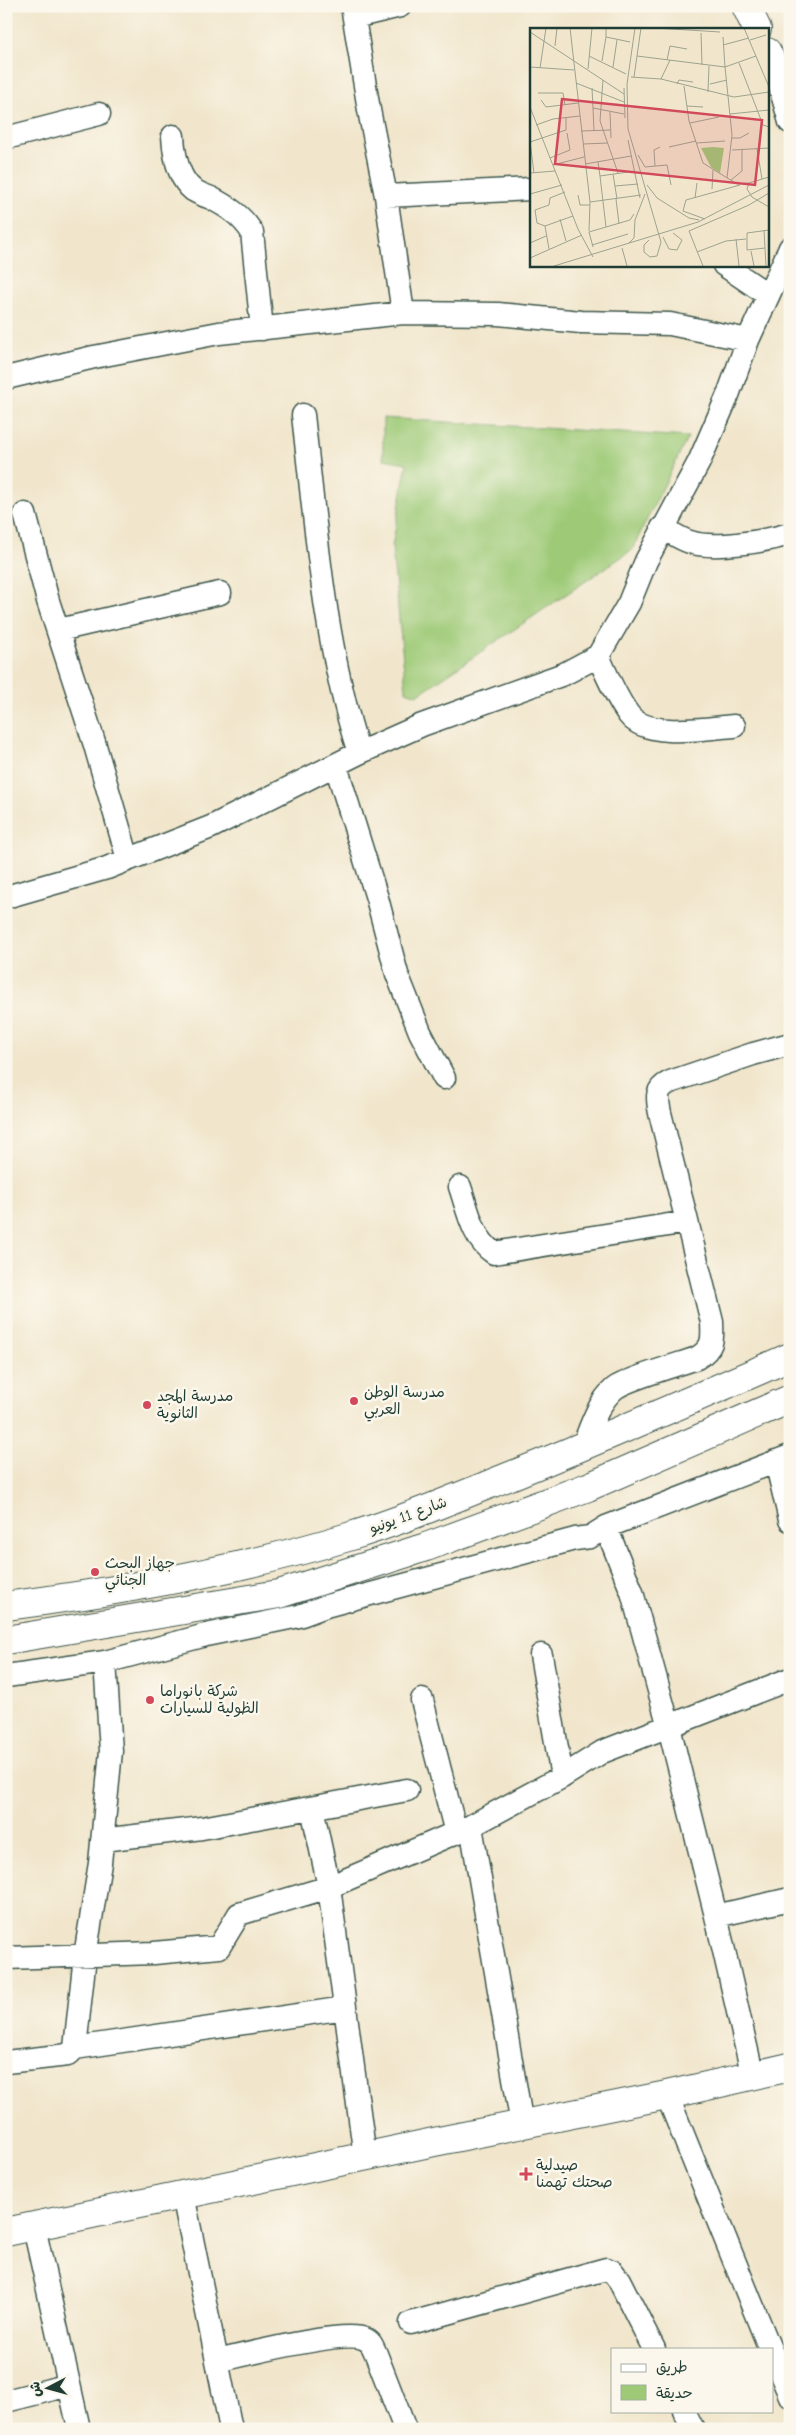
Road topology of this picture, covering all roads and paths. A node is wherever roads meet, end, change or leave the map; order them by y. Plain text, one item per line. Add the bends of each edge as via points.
1 (400, 6) edge
2 (746, 6) edge
3 (353, 12) edge
4 (757, 28) edge
5 (777, 68) edge
6 (99, 114) dead end
7 (790, 122) edge
8 (174, 136) dead end
9 (6, 138) edge
10 (530, 189) edge
11 (386, 196) junction
12 (790, 248) edge
13 (725, 266) edge
14 (768, 295) junction
15 (403, 313) junction
16 (262, 329) junction
17 (748, 340) junction
18 (6, 378) edge
19 (303, 415) dead end
20 (25, 514) dead end
21 (662, 528) junction
22 (790, 534) edge
23 (220, 593) dead end
24 (58, 630) junction
25 (598, 656) junction
26 (734, 726) dead end
27 (360, 754) junction
28 (336, 766) junction
29 (128, 859) junction
30 (6, 897) edge
31 (790, 1044) edge
32 (444, 1078) dead end
33 (460, 1187) dead end
34 (687, 1222) junction
35 (790, 1357) edge
36 (790, 1398) edge
37 (583, 1446) junction
38 (783, 1458) edge
39 (790, 1520) edge
40 (606, 1528) junction
41 (6, 1606) edge
42 (68, 1631) junction
43 (6, 1640) edge
44 (541, 1655) dead end
45 (6, 1656) edge
46 (106, 1662) junction
47 (6, 1676) edge
48 (790, 1679) edge
49 (422, 1700) dead end
50 (669, 1727) junction
51 (562, 1776) junction
52 (408, 1790) dead end
53 (312, 1808) junction
54 (463, 1829) junction
55 (102, 1840) junction
56 (328, 1887) junction
57 (790, 1899) edge
58 (716, 1916) junction
59 (84, 1956) junction
60 (6, 1958) edge
61 (345, 2008) junction
62 (75, 2048) junction
63 (6, 2062) edge
64 (790, 2067) edge
65 (753, 2077) junction
66 (667, 2095) junction
67 (522, 2125) junction
68 (365, 2157) junction
69 (183, 2195) junction
70 (34, 2227) junction
71 (6, 2232) edge
72 (411, 2323) dead end
73 (653, 2348) edge
74 (770, 2348) edge
75 (774, 2358) edge
76 (217, 2361) junction
77 (69, 2385) junction
78 (790, 2396) edge
79 (6, 2401) edge
80 (684, 2412) edge
81 (79, 2429) edge
82 (232, 2429) edge
83 (405, 2429) edge
84 (692, 2429) edge

1 - 3 street
2 - 4 main road
3 - 11 street
5 - 7 street
6 - 9 street
8 - 16 street via 181,174 193,189 231,209 244,219 252,232
10 - 11 street
11 - 15 street
12 - 14 street
13 - 14 street
14 - 17 street
15 - 16 street
15 - 17 street via 498,314 581,322 663,323
16 - 18 street via 196,337
17 - 21 street via 699,462
19 - 27 street via 323,596 346,713
20 - 24 street
21 - 22 street via 690,542 709,545
21 - 25 street via 629,603
23 - 24 street
24 - 29 street
25 - 26 street via 623,706 635,722 666,730
25 - 27 street via 564,674 422,725
27 - 28 street
28 - 29 street via 211,827
28 - 32 street via 397,974 420,1032
29 - 30 street
31 - 34 street via 660,1086 658,1101
33 - 34 street via 472,1224 484,1246 494,1253
34 - 37 street via 712,1322 708,1351 697,1358 616,1387 596,1413
35 - 37 main road, شارع 11 يونيو
36 - 42 main road via 588,1487 426,1548 279,1594
37 - 41 main road, شارع 11 يونيو via 454,1499 292,1553 231,1569
38 - 39 street
38 - 40 street
40 - 46 street via 590,1537 326,1606 299,1616 206,1635
40 - 50 street via 632,1592
42 - 43 main road
42 - 45 main road
44 - 51 street
46 - 47 street
46 - 55 street via 111,1751
48 - 50 street
49 - 54 street
50 - 51 street via 602,1752
50 - 58 street
51 - 54 street
52 - 53 street
53 - 55 street via 202,1828
53 - 56 street
54 - 56 street
54 - 67 street
55 - 59 street
56 - 59 street via 239,1914 219,1947
56 - 61 street
57 - 58 street
58 - 65 street
59 - 60 street
59 - 62 street
61 - 62 street
61 - 68 street
62 - 63 street via 68,2055
64 - 65 main road
65 - 66 main road
66 - 67 main road
66 - 74 street
67 - 68 main road
68 - 69 main road
69 - 70 main road
69 - 76 street
70 - 71 main road
70 - 77 street
72 - 73 street via 606,2269 619,2280
75 - 78 street
76 - 82 street
76 - 83 street via 343,2336 365,2338 376,2354
77 - 79 street
77 - 81 street
80 - 84 street

